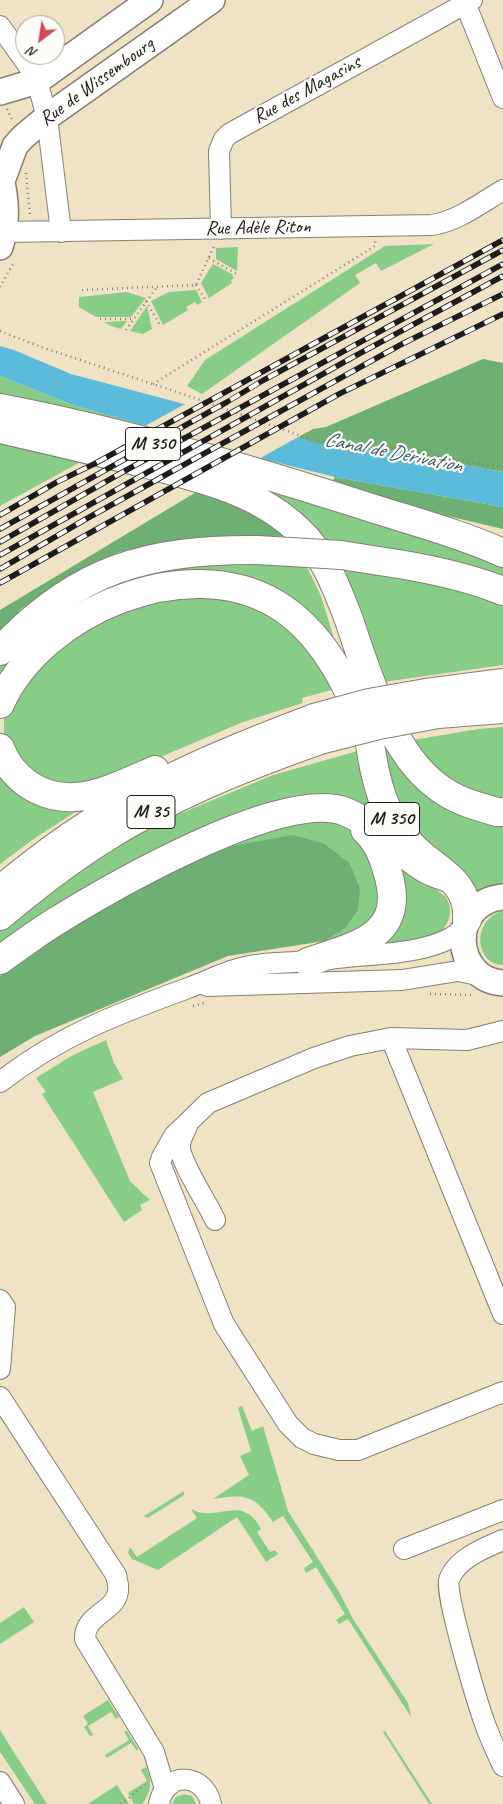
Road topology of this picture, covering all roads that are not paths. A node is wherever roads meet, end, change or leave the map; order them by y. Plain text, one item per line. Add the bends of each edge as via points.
1 (150, 0) edge
2 (212, 0) edge
3 (467, 1) edge
4 (0, 26) edge
5 (37, 81) junction
6 (2, 97) edge
7 (503, 98) edge
8 (47, 117) junction
9 (1, 177) edge
10 (503, 190) edge
11 (61, 232) junction
12 (218, 236) junction
13 (2, 239) edge
14 (0, 408) edge
15 (0, 429) edge
16 (304, 487) junction
17 (503, 536) edge
18 (503, 553) edge
19 (503, 591) edge
20 (355, 638) junction
21 (0, 650) edge
22 (503, 683) edge
23 (0, 704) edge
24 (432, 704) junction
25 (503, 709) edge
26 (317, 729) junction
27 (369, 739) junction
28 (0, 748) edge
29 (218, 756) junction
30 (346, 812) junction
31 (503, 812) edge
32 (451, 878) junction
33 (0, 890) edge
34 (503, 897) edge
35 (0, 916) edge
36 (466, 924) junction
37 (0, 960) edge
38 (308, 962) junction
39 (487, 985) edge
40 (191, 997) junction
41 (503, 1031) edge
42 (391, 1038) junction
43 (0, 1082) edge
44 (188, 1124) junction
45 (215, 1220) dead end
46 (0, 1300) edge
47 (503, 1314) edge
48 (0, 1369) edge
49 (503, 1392) edge
50 (0, 1397) edge
51 (503, 1510) edge
52 (503, 1540) edge
53 (404, 1549) dead end
54 (154, 1752) junction
55 (502, 1763) edge
56 (185, 1780) junction
57 (0, 1782) edge
58 (158, 1791) edge
59 (14, 1804) edge
60 (211, 1804) edge

1 - 5 main road, Rue de Wissembourg
2 - 8 main road, Rue de Wissembourg
3 - 7 street
3 - 12 street, Rue des Magasins via 229,134 219,151
4 - 5 street
5 - 6 main road, Rue de Wissembourg
5 - 8 street
8 - 9 main road, Rue de Wissembourg via 15,146
8 - 11 street
9 - 13 main road via 5,213
10 - 12 street, Rue Adèle Riton via 441,224
11 - 12 street, Rue Adèle Riton
11 - 13 street, Rue Adèle Riton
14 - 16 highway, M 350 via 128,437
15 - 20 highway, M 350 via 202,479 240,492 271,509 300,531 320,554
16 - 17 highway, M 350
16 - 18 highway, M 350
19 - 21 highway, bridge via 408,565 332,554 257,550 177,554 98,576 35,616
20 - 27 highway, M 350
20 - 31 highway, M 350 via 387,719 410,759 439,788 463,802
22 - 24 highway, M 35
23 - 27 highway via 13,679 36,652 80,619 136,594 175,586 213,584 244,589 261,596 301,623 337,669
24 - 25 highway, M 35
24 - 26 highway, M 35, bridge via 379,725
26 - 29 highway, M 35
26 - 35 highway, M 35 via 158,808 97,843
27 - 32 highway, M 350 via 381,795 391,817 411,845
28 - 29 highway via 10,768 21,779 47,794 63,797 102,791 191,755
29 - 33 highway, M 35 via 86,825
30 - 32 highway via 423,867
30 - 37 highway via 328,808 291,810 223,832 109,890 49,925
30 - 38 highway via 369,834 383,855 393,900 389,916 384,925 366,940
32 - 36 highway via 465,900
34 - 36 main road via 480,904
36 - 38 street via 448,940 432,946
36 - 39 main road via 463,942 468,959
38 - 40 street via 255,965 224,974
39 - 40 street via 458,971 402,980
40 - 43 street via 108,1017 23,1064
41 - 42 street via 467,1040
42 - 44 street via 336,1050 217,1098 201,1108
42 - 47 street
44 - 45 street via 180,1144 181,1152
44 - 49 street via 174,1136 162,1156 161,1166 224,1324 297,1434 327,1448 358,1450
46 - 48 street via 5,1307
50 - 54 street via 116,1574 118,1591 114,1602 94,1618 85,1631 85,1639
51 - 53 street
52 - 55 street via 461,1562 447,1585 485,1723
54 - 56 street
54 - 58 street
56 - 58 street
56 - 60 street via 206,1789
57 - 59 street

